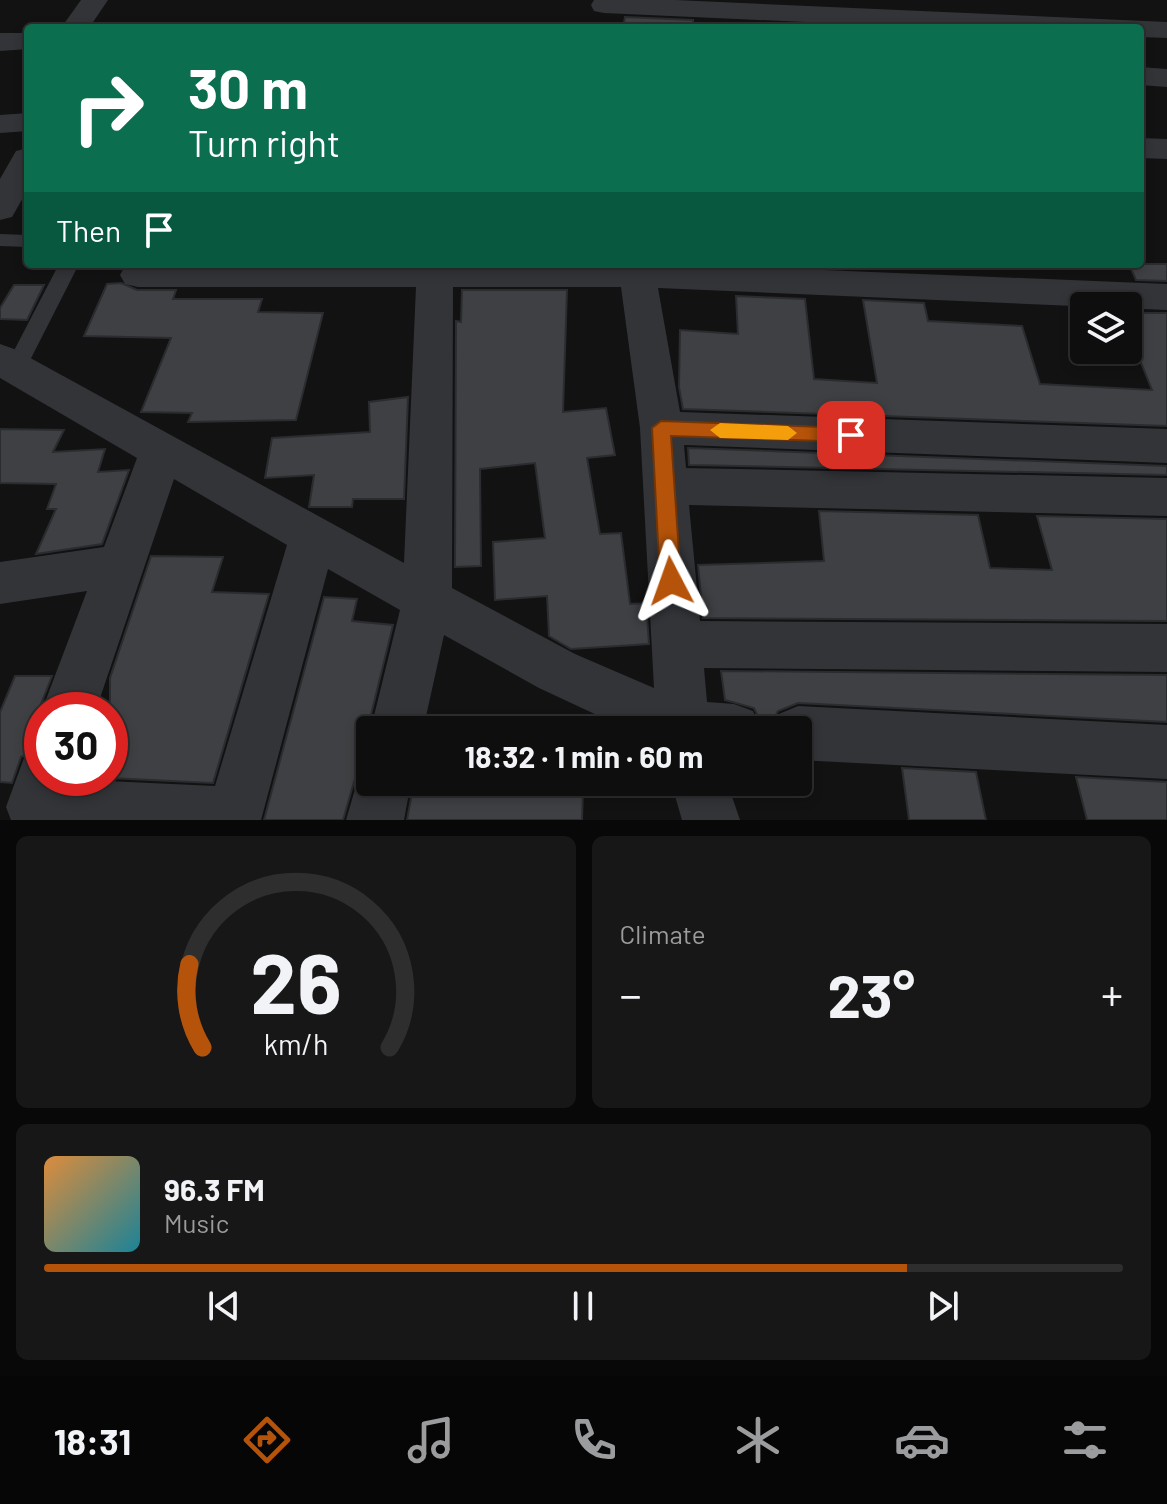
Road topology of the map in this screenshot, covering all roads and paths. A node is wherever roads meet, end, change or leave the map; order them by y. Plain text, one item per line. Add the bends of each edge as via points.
1 (95, 0) edge
2 (848, 8) edge
3 (603, 11) edge
4 (78, 24) edge
5 (1071, 24) edge
6 (1144, 29) edge
7 (1167, 30) edge
8 (24, 41) edge
9 (0, 42) edge
10 (1144, 76) edge
11 (1167, 78) edge
12 (24, 122) edge
13 (0, 124) edge
14 (1144, 148) edge
15 (1167, 149) edge
16 (24, 165) edge
17 (0, 209) edge
18 (0, 240) edge
19 (24, 241) edge
20 (67, 268) edge
21 (285, 269) edge
22 (435, 269) edge
23 (637, 269) edge
24 (138, 275) dead end
25 (1167, 297) edge
26 (8, 363) edge
27 (661, 428) junction
28 (1167, 446) edge
29 (162, 450) junction
30 (664, 486) junction
31 (1167, 497) edge
32 (313, 535) junction
33 (123, 565) junction
34 (0, 583) edge
35 (427, 598) junction
36 (675, 644) junction
37 (1167, 648) edge
38 (76, 692) edge
39 (399, 716) edge
40 (654, 716) edge
41 (681, 716) edge
42 (812, 734) edge
43 (1167, 752) edge
44 (38, 796) edge
45 (380, 796) edge
46 (703, 796) edge
47 (375, 820) edge
48 (711, 820) edge

1 - 4 street
2 - 3 street
2 - 5 street
6 - 7 street
8 - 9 street
10 - 11 street
12 - 13 street
14 - 15 street
16 - 17 street
18 - 19 lane
20 - 26 lane
21 - 22 street
21 - 24 street
22 - 23 street
22 - 35 street
23 - 25 street
23 - 27 street
26 - 29 street
27 - 28 street
27 - 30 street
29 - 32 street
29 - 33 street
30 - 31 street
30 - 36 street
32 - 35 street
32 - 44 street via 235,815 34,807
33 - 34 street
33 - 38 street
35 - 39 street
35 - 40 street via 557,671
36 - 37 street
36 - 41 street
42 - 43 street
45 - 47 street
46 - 48 street

